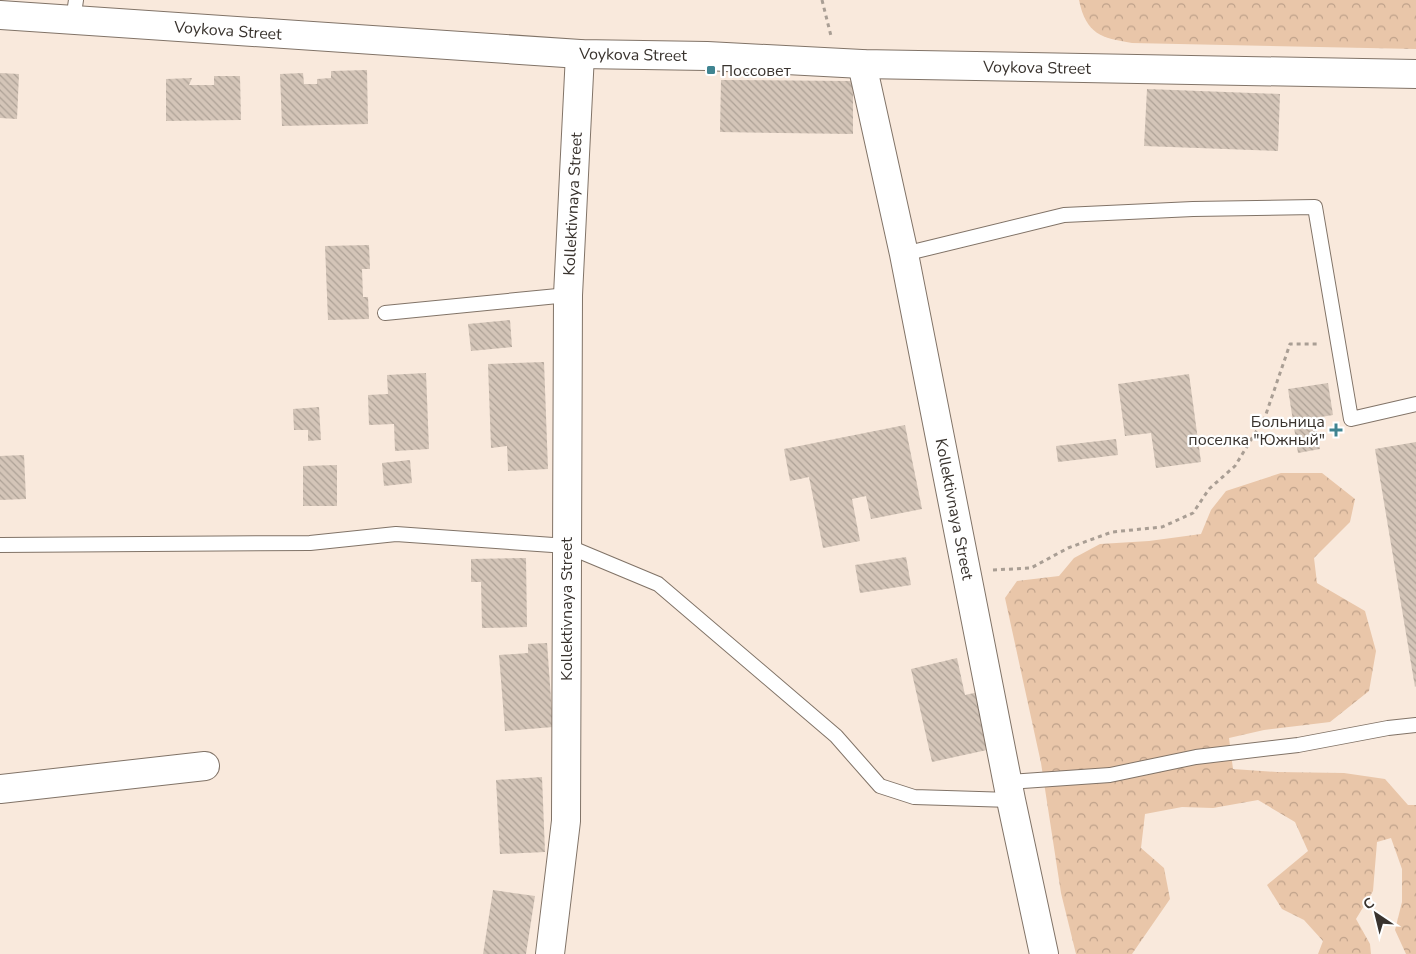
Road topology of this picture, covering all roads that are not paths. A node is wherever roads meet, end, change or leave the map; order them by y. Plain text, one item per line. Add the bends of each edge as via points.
1 (75, 10) edge
2 (0, 15) edge
3 (580, 54) junction
4 (849, 64) junction
5 (1416, 74) edge
6 (904, 254) junction
7 (568, 295) junction
8 (385, 313) dead end
9 (1416, 404) edge
10 (0, 545) edge
11 (566, 546) junction
12 (1416, 725) edge
13 (205, 766) dead end
14 (0, 789) edge
15 (1009, 791) junction
16 (550, 954) edge
17 (1044, 954) edge

1 - 2 street, Voykova Street
1 - 3 street, Voykova Street
3 - 4 street, Voykova Street via 707,56
3 - 7 street, Kollektivnaya Street
4 - 5 street, Voykova Street
4 - 6 street, Kollektivnaya Street
6 - 9 lane via 1064,215 1315,207 1351,419
6 - 15 street, Kollektivnaya Street
7 - 8 lane
7 - 11 street, Kollektivnaya Street
10 - 11 lane via 310,543 396,534
11 - 15 lane via 658,584 836,736 880,786 914,797
11 - 16 street, Kollektivnaya Street via 566,821
12 - 15 lane via 1298,745 1196,756 1110,775
13 - 14 street
15 - 17 street, Kollektivnaya Street

